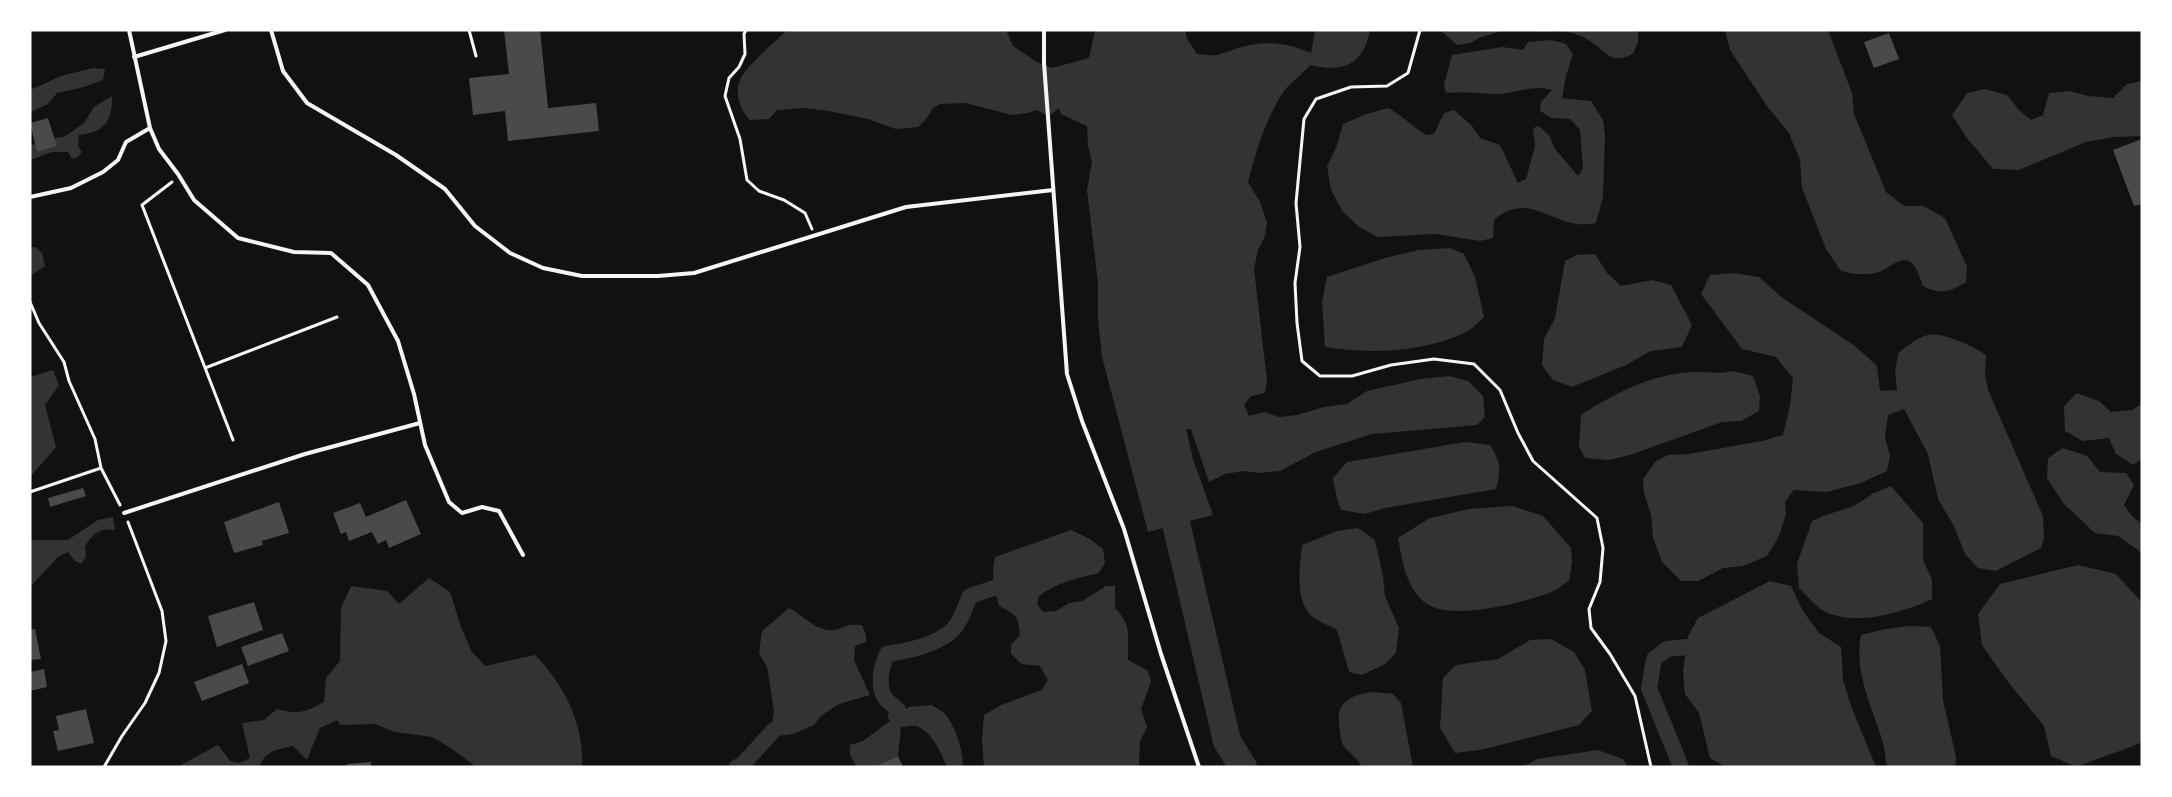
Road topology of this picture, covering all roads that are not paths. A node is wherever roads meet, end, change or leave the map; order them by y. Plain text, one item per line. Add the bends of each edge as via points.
1 (129, 30) edge
2 (225, 30) edge
3 (271, 30) edge
4 (1044, 30) edge
5 (134, 57) junction
6 (150, 128) junction
7 (1053, 190) junction
8 (30, 197) edge
9 (420, 423) junction
10 (124, 513) road end
11 (523, 555) dead end
12 (1199, 767) edge

1 - 5 lane
2 - 5 lane
3 - 7 lane via 283,71 307,103 445,189 475,226 510,253 543,268 582,276 694,273 906,207
4 - 7 lane
5 - 6 lane
6 - 8 lane via 126,142 118,160 103,172 71,188
6 - 9 lane via 159,149 194,200 238,238 294,252 331,253 368,285 398,341
7 - 12 lane via 1067,374 1124,530
9 - 10 lane via 305,454
9 - 11 lane via 425,445 450,502 462,513 482,507 499,511

